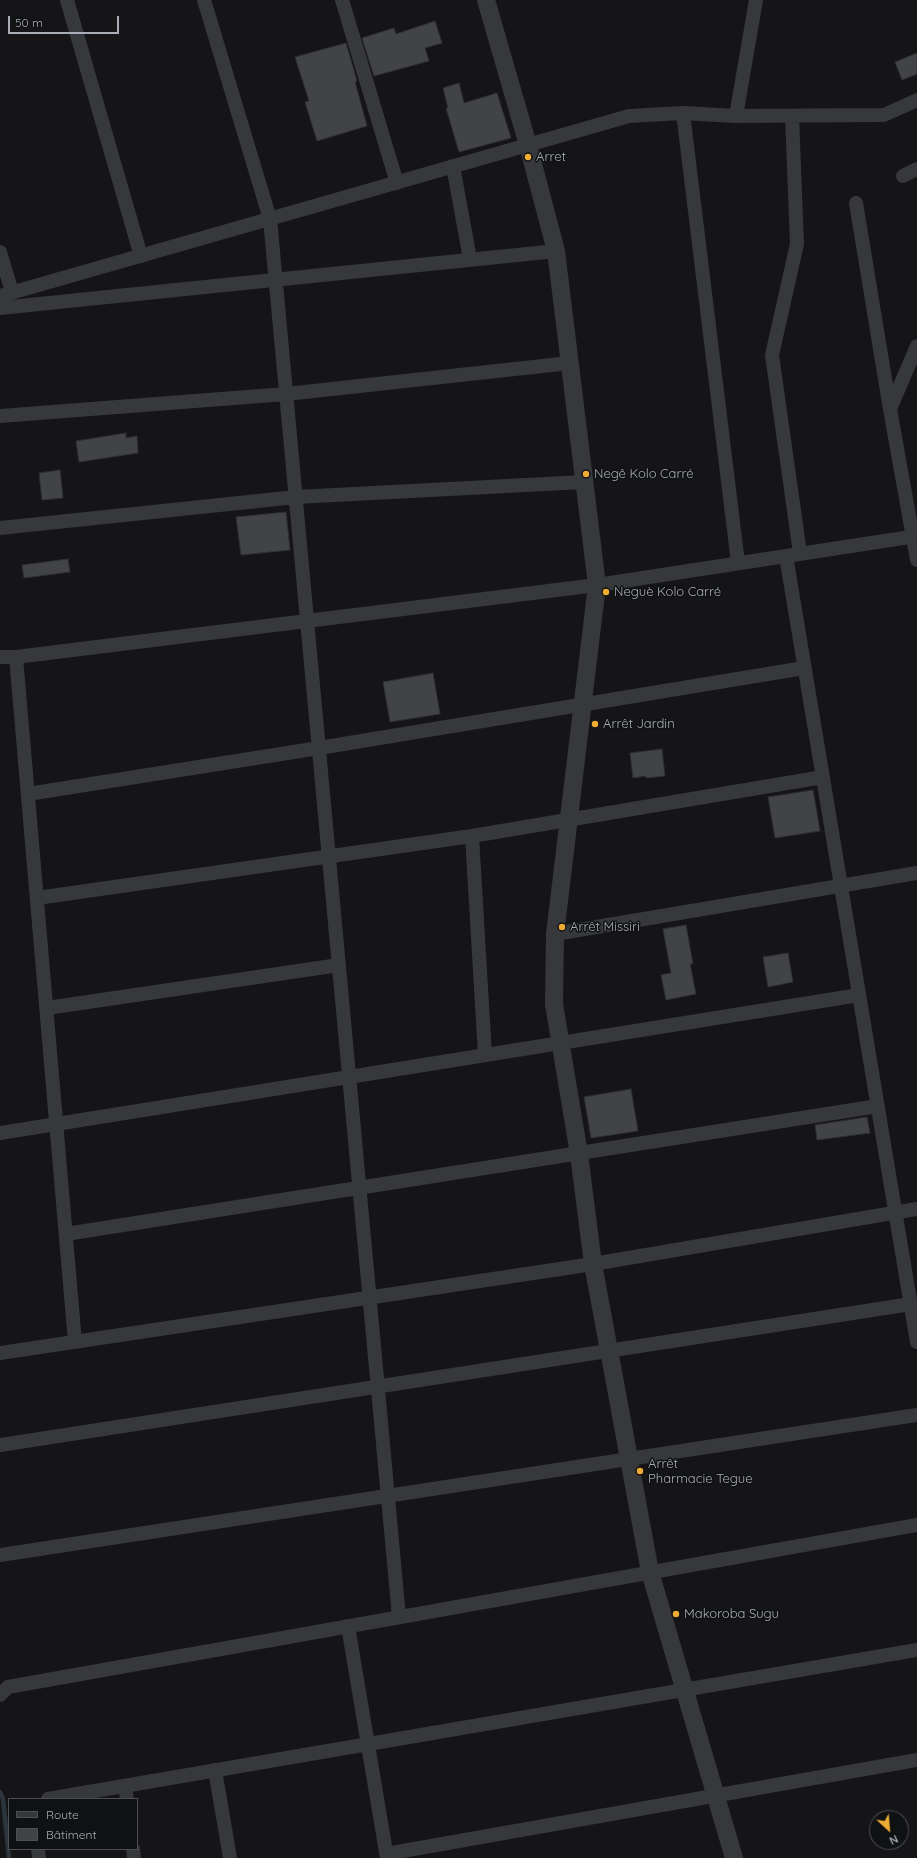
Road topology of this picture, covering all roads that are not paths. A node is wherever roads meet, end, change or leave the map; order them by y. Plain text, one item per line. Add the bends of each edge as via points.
1 (67, 0) edge
2 (204, 0) edge
3 (342, 0) edge
4 (486, 0) edge
5 (756, 0) edge
6 (917, 100) edge
7 (683, 113) junction
8 (736, 116) junction
9 (792, 116) junction
10 (528, 145) junction
11 (453, 166) junction
12 (917, 169) edge
13 (903, 176) dead end
14 (397, 183) junction
15 (856, 203) dead end
16 (270, 219) junction
17 (556, 251) junction
18 (0, 252) edge
19 (141, 256) junction
20 (470, 259) junction
21 (276, 279) junction
22 (6, 294) edge
23 (0, 308) edge
24 (917, 346) edge
25 (570, 363) junction
26 (286, 394) junction
27 (890, 409) junction
28 (0, 416) edge
29 (584, 482) junction
30 (296, 497) junction
31 (917, 499) edge
32 (909, 513) junction
33 (0, 528) edge
34 (915, 536) edge
35 (800, 554) junction
36 (786, 556) junction
37 (917, 560) edge
38 (738, 563) junction
39 (597, 585) junction
40 (307, 621) junction
41 (0, 657) edge
42 (16, 657) junction
43 (804, 668) junction
44 (583, 704) junction
45 (319, 748) junction
46 (823, 777) junction
47 (28, 794) junction
48 (569, 819) junction
49 (472, 836) junction
50 (329, 856) junction
51 (917, 873) edge
52 (841, 886) junction
53 (37, 898) junction
54 (555, 934) junction
55 (339, 965) junction
56 (859, 995) junction
57 (47, 1008) junction
58 (562, 1042) junction
59 (485, 1055) junction
60 (349, 1076) junction
61 (878, 1106) junction
62 (56, 1124) junction
63 (0, 1133) edge
64 (579, 1154) junction
65 (359, 1187) junction
66 (917, 1209) edge
67 (896, 1213) junction
68 (66, 1234) junction
69 (593, 1264) junction
70 (369, 1297) junction
71 (911, 1304) junction
72 (76, 1342) junction
73 (917, 1342) edge
74 (609, 1351) junction
75 (0, 1353) edge
76 (377, 1386) junction
77 (917, 1415) edge
78 (0, 1445) edge
79 (629, 1458) junction
80 (387, 1496) junction
81 (917, 1525) edge
82 (0, 1555) edge
83 (650, 1572) junction
84 (398, 1617) junction
85 (348, 1626) junction
86 (917, 1650) edge
87 (684, 1690) junction
88 (0, 1696) edge
89 (368, 1744) junction
90 (917, 1760) edge
91 (215, 1770) junction
92 (126, 1792) edge
93 (716, 1796) junction
94 (59, 1798) edge
95 (387, 1856) edge
96 (230, 1858) edge
97 (734, 1858) edge

1 - 19 street
2 - 16 street
3 - 14 street
4 - 10 street
5 - 8 street
6 - 9 street via 884,115
7 - 8 street
7 - 10 street via 629,116
7 - 38 street
8 - 9 street
9 - 35 street via 797,244 772,355
10 - 11 street
10 - 17 street
11 - 14 street
11 - 20 street
12 - 13 street
14 - 16 street
15 - 27 street
16 - 19 street
16 - 21 street
17 - 20 street
17 - 25 street
18 - 22 street
19 - 22 street
20 - 21 street
21 - 23 street
21 - 26 street
24 - 27 street
25 - 26 street
25 - 29 street
26 - 28 street
26 - 30 street
27 - 32 street
29 - 30 street
29 - 39 street
30 - 33 street
30 - 40 street
31 - 32 street
32 - 34 street
34 - 35 street
34 - 37 street
35 - 36 street
36 - 38 street
36 - 43 street
38 - 39 street
39 - 40 street
39 - 44 street
40 - 42 street
40 - 45 street
41 - 42 street
42 - 47 street
43 - 44 street
43 - 46 street
44 - 45 street
44 - 48 street
45 - 47 street
45 - 50 street
46 - 48 street
46 - 52 street
47 - 53 street
48 - 49 street
48 - 54 street
49 - 50 street
49 - 59 street
50 - 53 street
50 - 55 street
51 - 52 street
52 - 54 street
52 - 56 street
53 - 57 street
54 - 58 street via 554,1004
55 - 57 street
55 - 60 street
56 - 58 street
56 - 61 street
57 - 62 street
58 - 59 street
58 - 64 street
59 - 60 street
60 - 62 street
60 - 65 street
61 - 64 street
61 - 67 street
62 - 63 street
62 - 68 street
64 - 65 street
64 - 69 street
65 - 68 street
65 - 70 street
66 - 67 street
67 - 69 street
67 - 71 street
68 - 72 street
69 - 70 street
69 - 74 street
70 - 72 street
70 - 76 street
71 - 73 street
71 - 74 street
72 - 75 street
74 - 76 street
74 - 79 street
76 - 78 street
76 - 80 street
77 - 79 street
79 - 80 street
79 - 83 street
80 - 82 street
80 - 84 street
81 - 83 street
83 - 84 street
83 - 87 street
84 - 85 street
85 - 88 street via 8,1687
85 - 89 street
86 - 87 street
87 - 89 street
87 - 93 street
89 - 91 street
89 - 95 street
90 - 93 street
91 - 92 street
91 - 96 street
92 - 94 street
93 - 95 street
93 - 97 street

